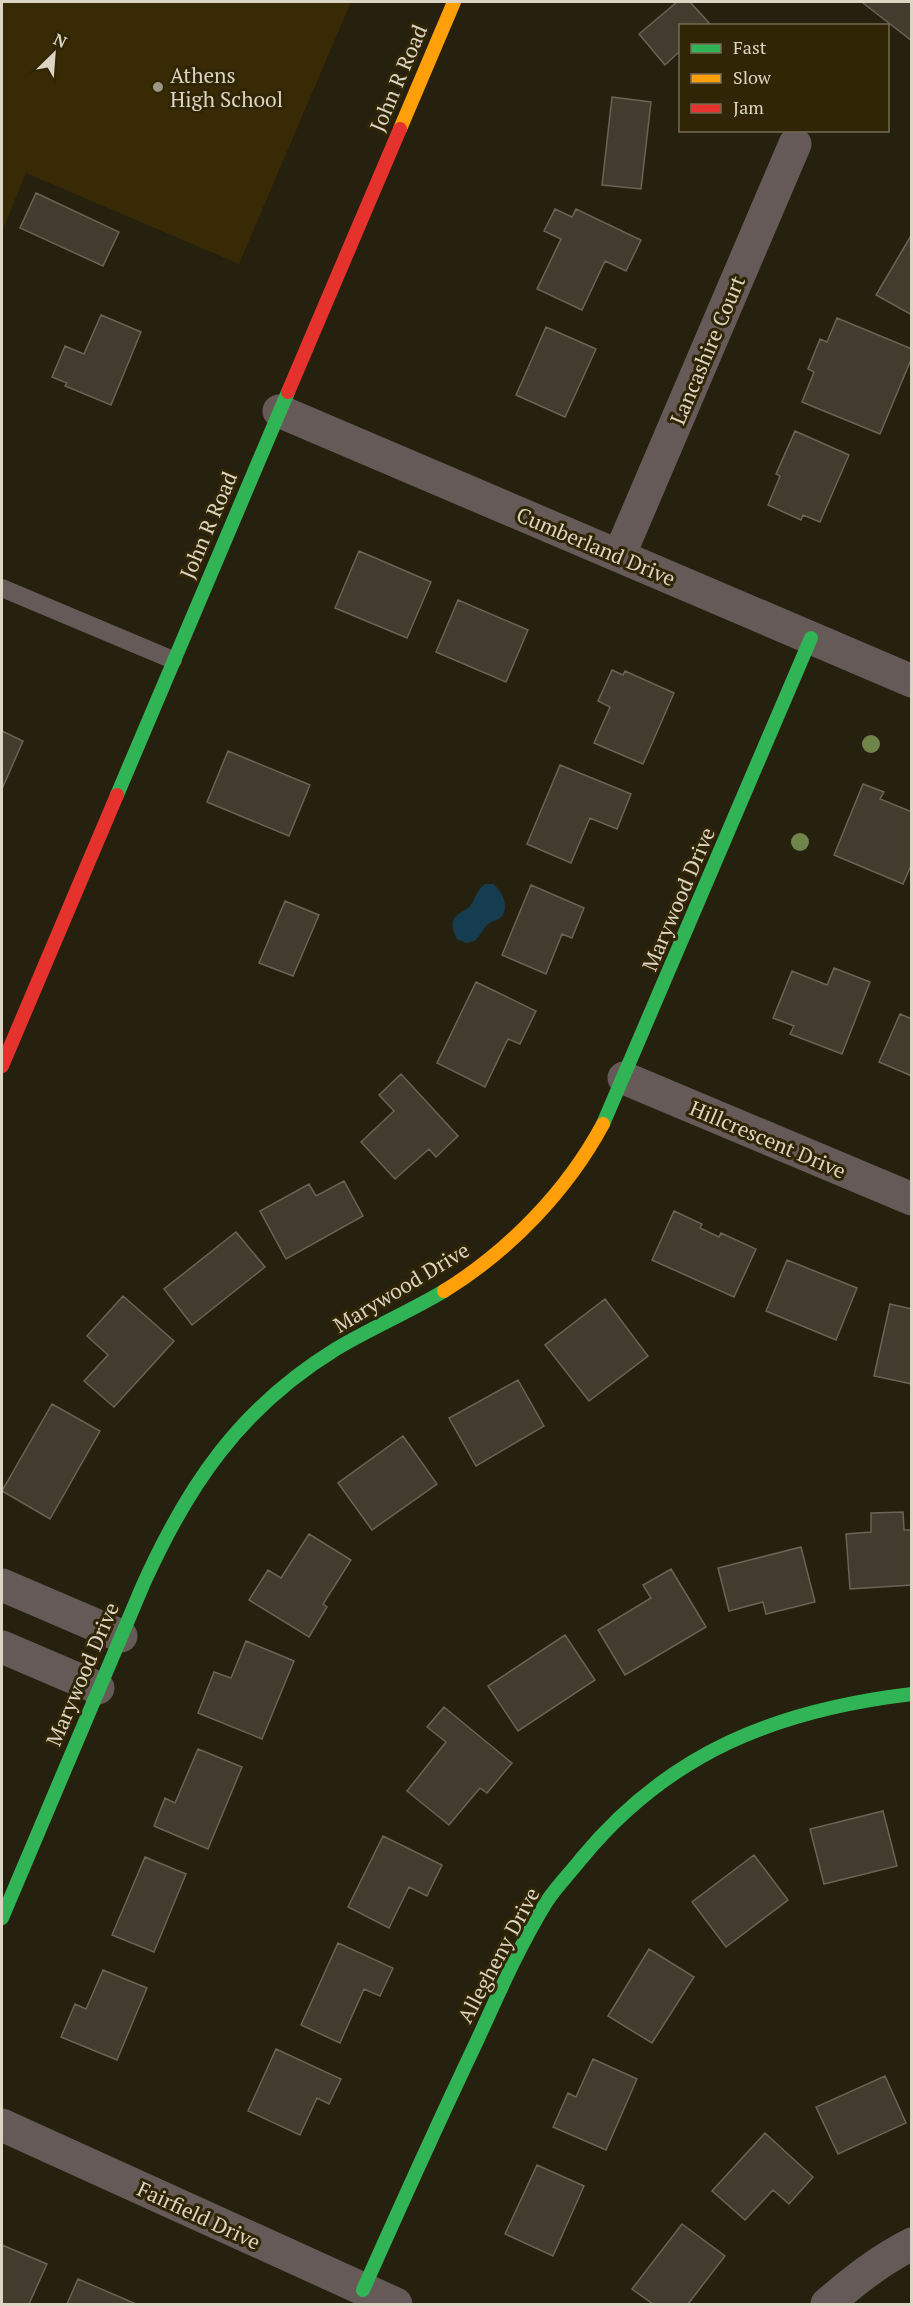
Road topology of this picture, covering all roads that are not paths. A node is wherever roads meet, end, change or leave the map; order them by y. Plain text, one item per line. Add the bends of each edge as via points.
1 (454, 2) edge
2 (795, 144) dead end
3 (279, 411) junction
4 (619, 556) junction
5 (2, 588) edge
6 (811, 638) junction
7 (173, 660) junction
8 (912, 681) edge
9 (2, 1066) edge
10 (624, 1078) junction
11 (912, 1199) edge
12 (2, 1586) edge
13 (121, 1636) junction
14 (2, 1647) edge
15 (98, 1688) junction
16 (912, 1694) edge
17 (2, 1918) edge
18 (2, 2125) edge
19 (912, 2244) edge
20 (363, 2290) junction
21 (396, 2304) edge
22 (827, 2304) edge

1 - 3 street, John R Road
2 - 4 street, Lancashire Court
3 - 4 street, Cumberland Drive
3 - 7 street, John R Road
4 - 6 street, Cumberland Drive
5 - 7 lane
6 - 8 street, Cumberland Drive
6 - 10 street, Marywood Drive
7 - 9 street, John R Road
10 - 11 street, Hillcrescent Drive
10 - 13 street, Marywood Drive via 576,1168 523,1229 456,1283 319,1360 232,1436 190,1490 155,1557
12 - 13 street
13 - 15 street, Marywood Drive
14 - 15 street
15 - 17 street, Marywood Drive
16 - 20 street, Allegheny Drive via 833,1706 761,1728 662,1781 592,1845 548,1900 516,1957
18 - 20 street, Fairfield Drive
19 - 22 street via 892,2254
20 - 21 street, Fairfield Drive

